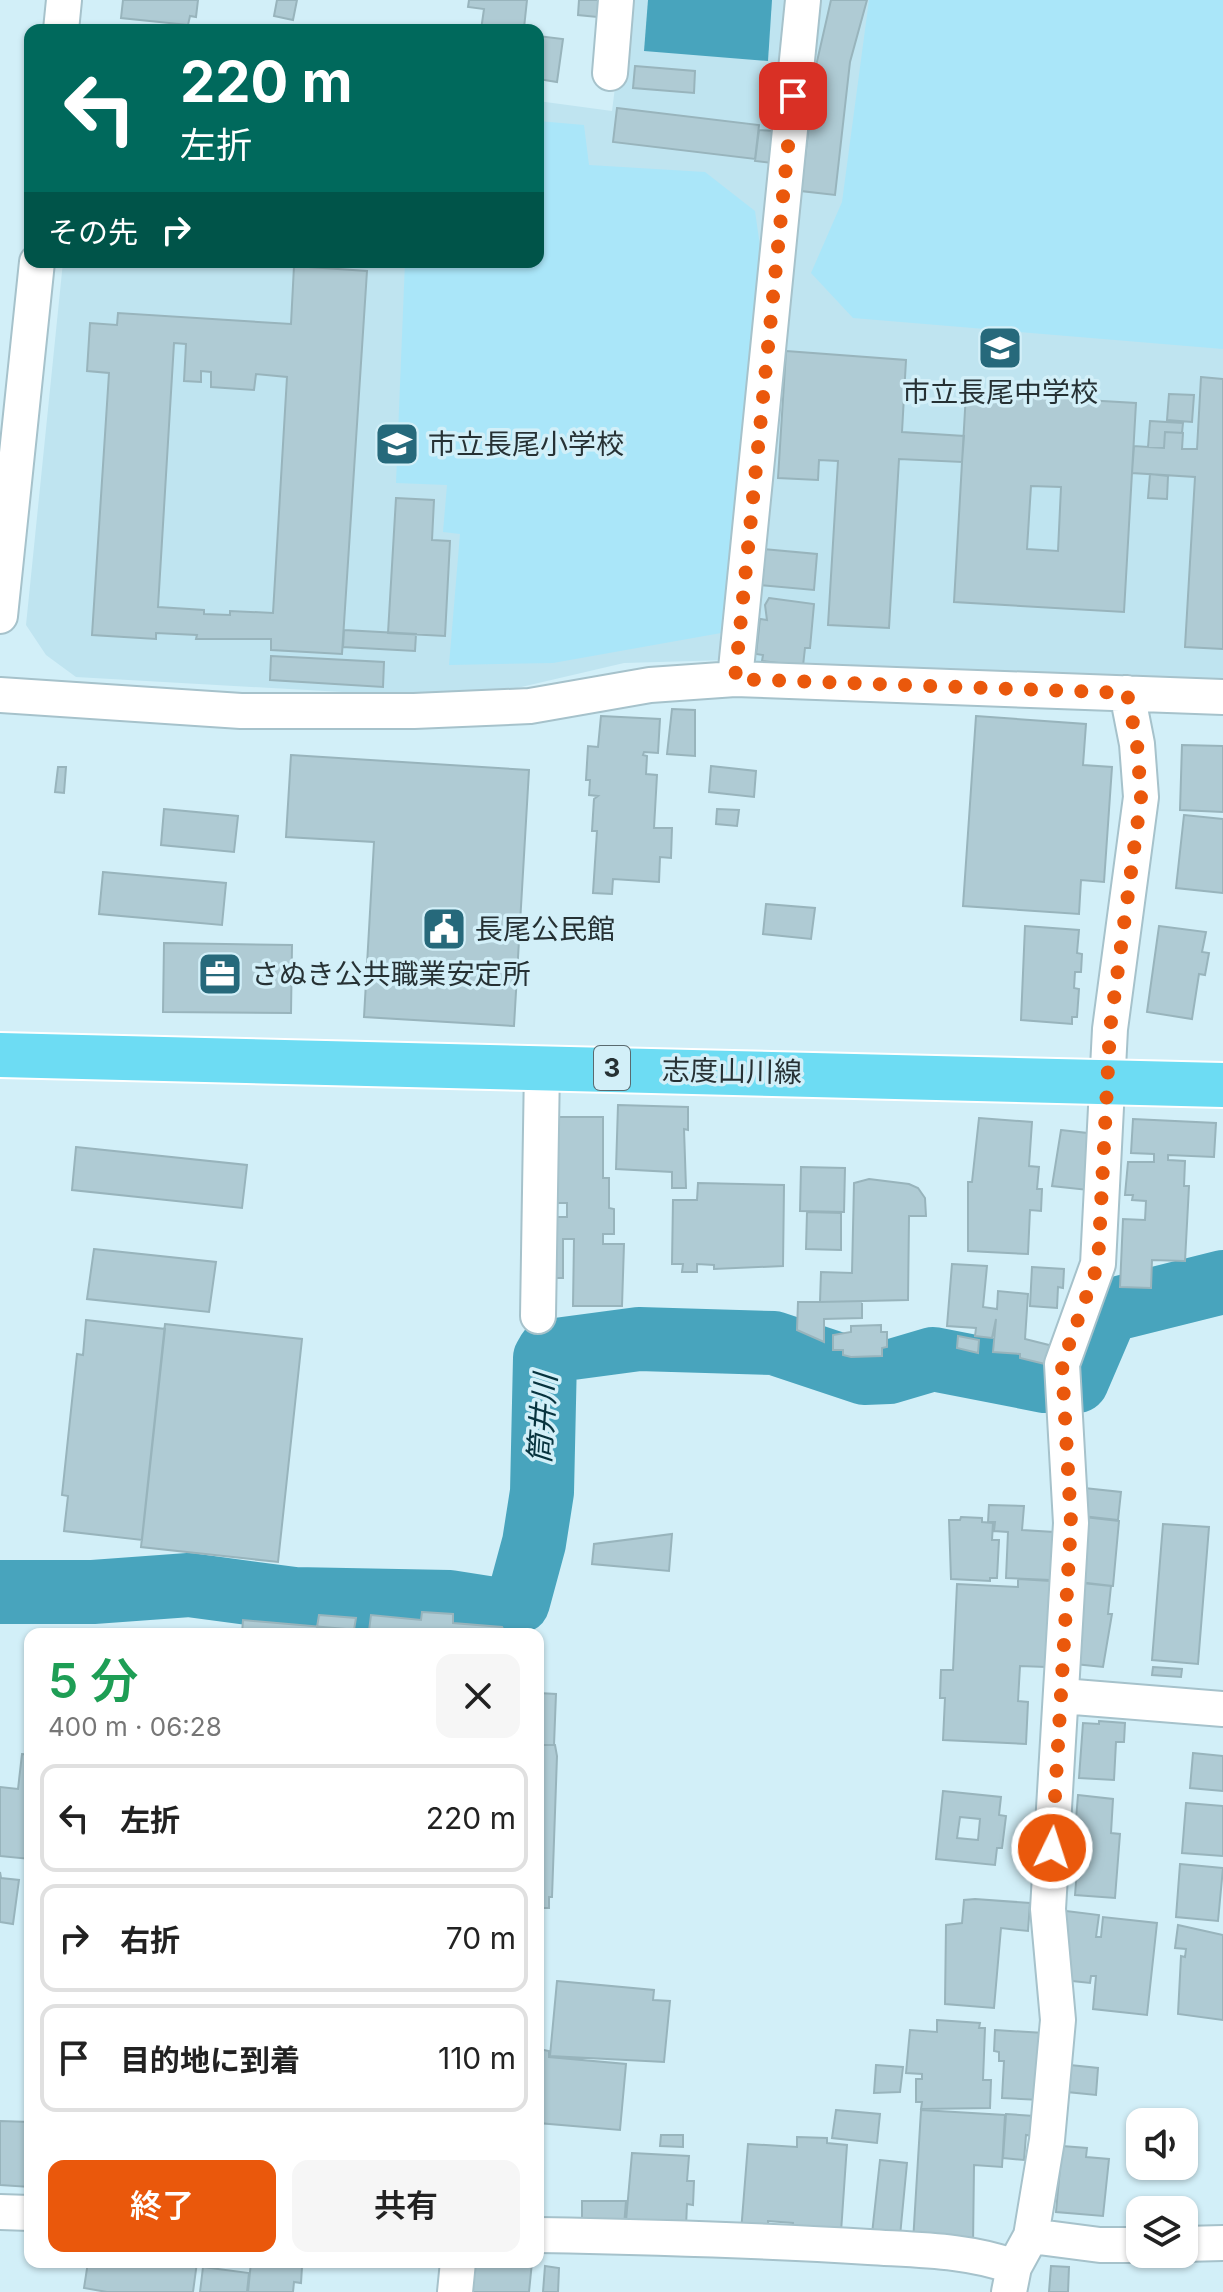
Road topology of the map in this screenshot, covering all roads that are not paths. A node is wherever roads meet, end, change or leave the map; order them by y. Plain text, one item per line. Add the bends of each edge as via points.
1 (64, 0) edge
2 (616, 0) edge
3 (803, 0) edge
4 (62, 24) edge
5 (610, 73) dead end
6 (36, 268) edge
7 (10, 426) edge
8 (0, 616) edge
9 (735, 679) junction
10 (1127, 693) junction
11 (0, 695) edge
12 (1223, 697) edge
13 (0, 1055) edge
14 (542, 1067) junction
15 (1109, 1080) junction
16 (1223, 1085) edge
17 (538, 1316) dead end
18 (1062, 1696) junction
19 (1223, 1709) edge
20 (0, 2212) edge
21 (24, 2213) edge
22 (544, 2235) edge
23 (1031, 2236) junction
24 (1223, 2243) edge
25 (1198, 2244) edge
26 (1126, 2245) edge
27 (457, 2268) edge
28 (1011, 2280) edge
29 (455, 2292) edge

1 - 4 street
2 - 5 street
3 - 9 street
6 - 7 street
7 - 8 street
9 - 10 street
9 - 11 street via 650,685 530,706 414,711 241,711
10 - 12 street
10 - 15 street via 1141,797 1110,1029
13 - 14 main road, 志度山川線 / 3
14 - 15 main road, 志度山川線 / 3
14 - 17 street
15 - 16 main road, 志度山川線 / 3
15 - 18 street via 1098,1264 1062,1364 1071,1523
18 - 19 street
18 - 23 street via 1048,1909 1058,2020
20 - 21 street
22 - 28 street via 872,2247 994,2260
23 - 26 street
23 - 28 street
24 - 25 street
27 - 29 street

